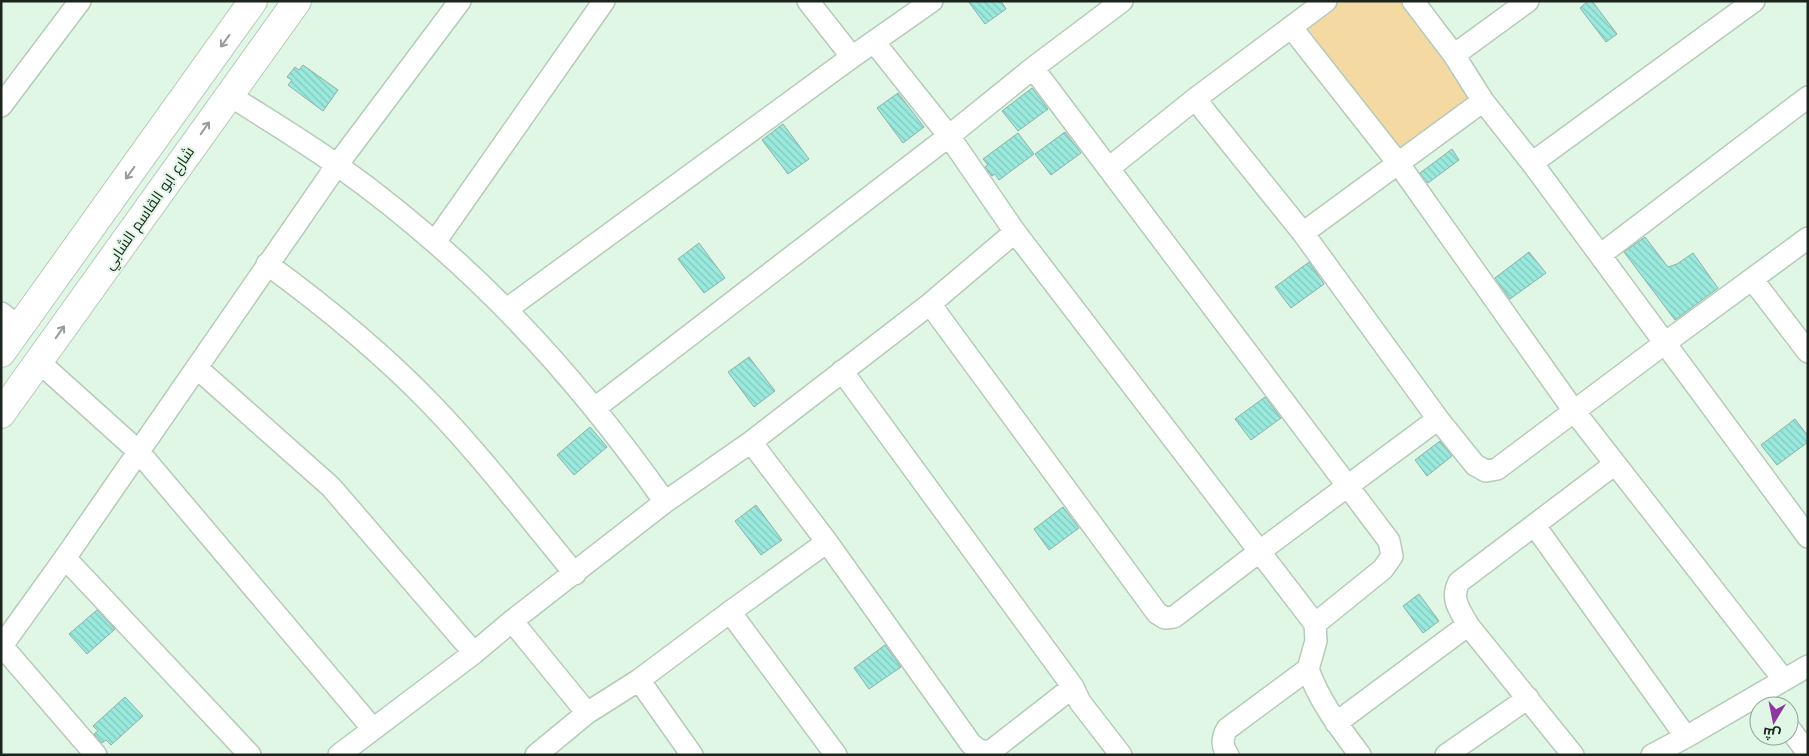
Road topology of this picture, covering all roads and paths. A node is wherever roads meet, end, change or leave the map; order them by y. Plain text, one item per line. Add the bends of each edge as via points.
1 (253, 1) edge
2 (297, 1) edge
3 (460, 1) edge
4 (604, 1) edge
5 (808, 1) edge
6 (932, 1) edge
7 (1122, 1) edge
8 (1326, 1) edge
9 (1412, 1) edge
10 (1528, 1) edge
11 (1754, 1) edge
12 (74, 4) edge
13 (1291, 27) junction
14 (874, 42) junction
15 (1454, 56) junction
16 (852, 57) junction
17 (1033, 68) junction
18 (229, 95) junction
19 (1808, 97) edge
20 (1195, 99) junction
21 (1483, 101) junction
22 (1, 106) edge
23 (949, 136) junction
24 (1398, 163) junction
25 (1532, 163) junction
26 (337, 165) junction
27 (1109, 168) junction
28 (1015, 232) junction
29 (1303, 233) junction
30 (1808, 238) edge
31 (435, 242) junction
32 (1600, 255) junction
33 (268, 264) junction
34 (1752, 280) junction
35 (930, 304) junction
36 (507, 309) junction
37 (10, 320) edge
38 (1665, 343) junction
39 (1808, 352) edge
40 (1, 353) edge
41 (39, 362) junction
42 (197, 368) junction
43 (842, 371) junction
44 (595, 408) junction
45 (1574, 411) junction
46 (1, 414) edge
47 (1438, 420) junction
48 (751, 442) junction
49 (138, 451) junction
50 (1615, 464) junction
51 (1347, 486) junction
52 (665, 502) junction
53 (1535, 526) junction
54 (1808, 537) edge
55 (827, 542) junction
56 (1260, 551) junction
57 (65, 558) junction
58 (575, 574) junction
59 (730, 612) junction
60 (512, 621) junction
61 (1315, 624) junction
62 (1468, 625) junction
63 (1, 646) edge
64 (474, 654) junction
65 (1808, 666) edge
66 (1308, 669) junction
67 (639, 680) junction
68 (1784, 680) junction
69 (1073, 687) junction
70 (1771, 696) edge
71 (1528, 698) junction
72 (1749, 708) edge
73 (588, 713) junction
74 (1336, 722) junction
75 (373, 729) junction
76 (1686, 737) junction
77 (1799, 741) edge
78 (541, 753) edge
79 (1808, 753) edge
80 (96, 755) edge
81 (250, 755) edge
82 (339, 755) edge
83 (692, 755) edge
84 (836, 755) edge
85 (1122, 755) edge
86 (1228, 755) edge
87 (1360, 755) edge
88 (1446, 755) edge
89 (1573, 755) edge
90 (1652, 755) edge

1 -> 37 main road
2 - 18 main road, شارع ابو القاسم الشابي
3 - 26 street
4 - 31 street
5 - 16 street
6 - 14 street
7 - 17 street
8 - 13 street
9 - 15 street
10 - 15 street
11 - 25 street
12 - 22 street
13 - 20 street
13 - 24 street
14 - 16 street
14 - 23 street
15 - 21 street
16 - 36 street
17 - 23 street
17 - 27 street
18 - 26 street
41 -> 18 main road, شارع ابو القاسم الشابي
19 - 32 street
20 - 27 street
20 - 29 street
21 - 24 street
21 - 25 street
23 - 28 street
23 - 44 street
24 - 29 street
24 - 45 street
25 - 32 street
26 - 31 street
26 - 33 street
27 - 51 street
28 - 35 street
28 - 56 street
29 - 47 street
30 - 34 street
31 - 36 street
32 - 38 street
33 - 42 street
33 - 58 street via 394,366 469,444
34 - 38 street
34 - 39 street
35 - 43 street
35 - 56 street via 1157,612 1165,618 1174,617
36 - 44 street
37 - 40 main road
38 - 45 street
38 - 54 street
41 - 46 main road, شارع ابو القاسم الشابي
41 - 49 street
42 - 49 street
42 - 64 street via 330,487
43 - 48 street
43 - 69 street
44 - 52 street
45 - 47 street via 1497,469 1486,471 1475,465
45 - 50 street
47 - 51 street
48 - 52 street
48 - 55 street
49 - 57 street
49 - 75 street
50 - 53 street
50 - 68 street
51 - 56 street
51 - 61 street via 1388,540 1392,556 1383,569
52 - 58 street
53 - 62 street via 1459,582 1455,590 1456,602
53 - 76 street
55 - 59 street
55 - 69 street via 971,744 980,752 991,751
56 - 61 street
57 - 63 street
57 - 81 street
58 - 60 street
59 - 67 street
59 - 84 street
60 - 64 street
60 - 73 street
61 - 66 street via 1316,641
62 - 71 street
62 - 74 street
63 - 80 street
64 - 75 street
65 - 68 street
66 - 74 street via 1315,690
66 - 86 street via 1227,729 1222,738
67 - 73 street
67 - 83 street
68 - 70 street
69 - 85 street via 1080,702
71 - 88 street
71 - 89 street
72 - 76 street
73 - 78 street
74 - 87 street
75 - 82 street
76 - 90 street
77 - 79 street

